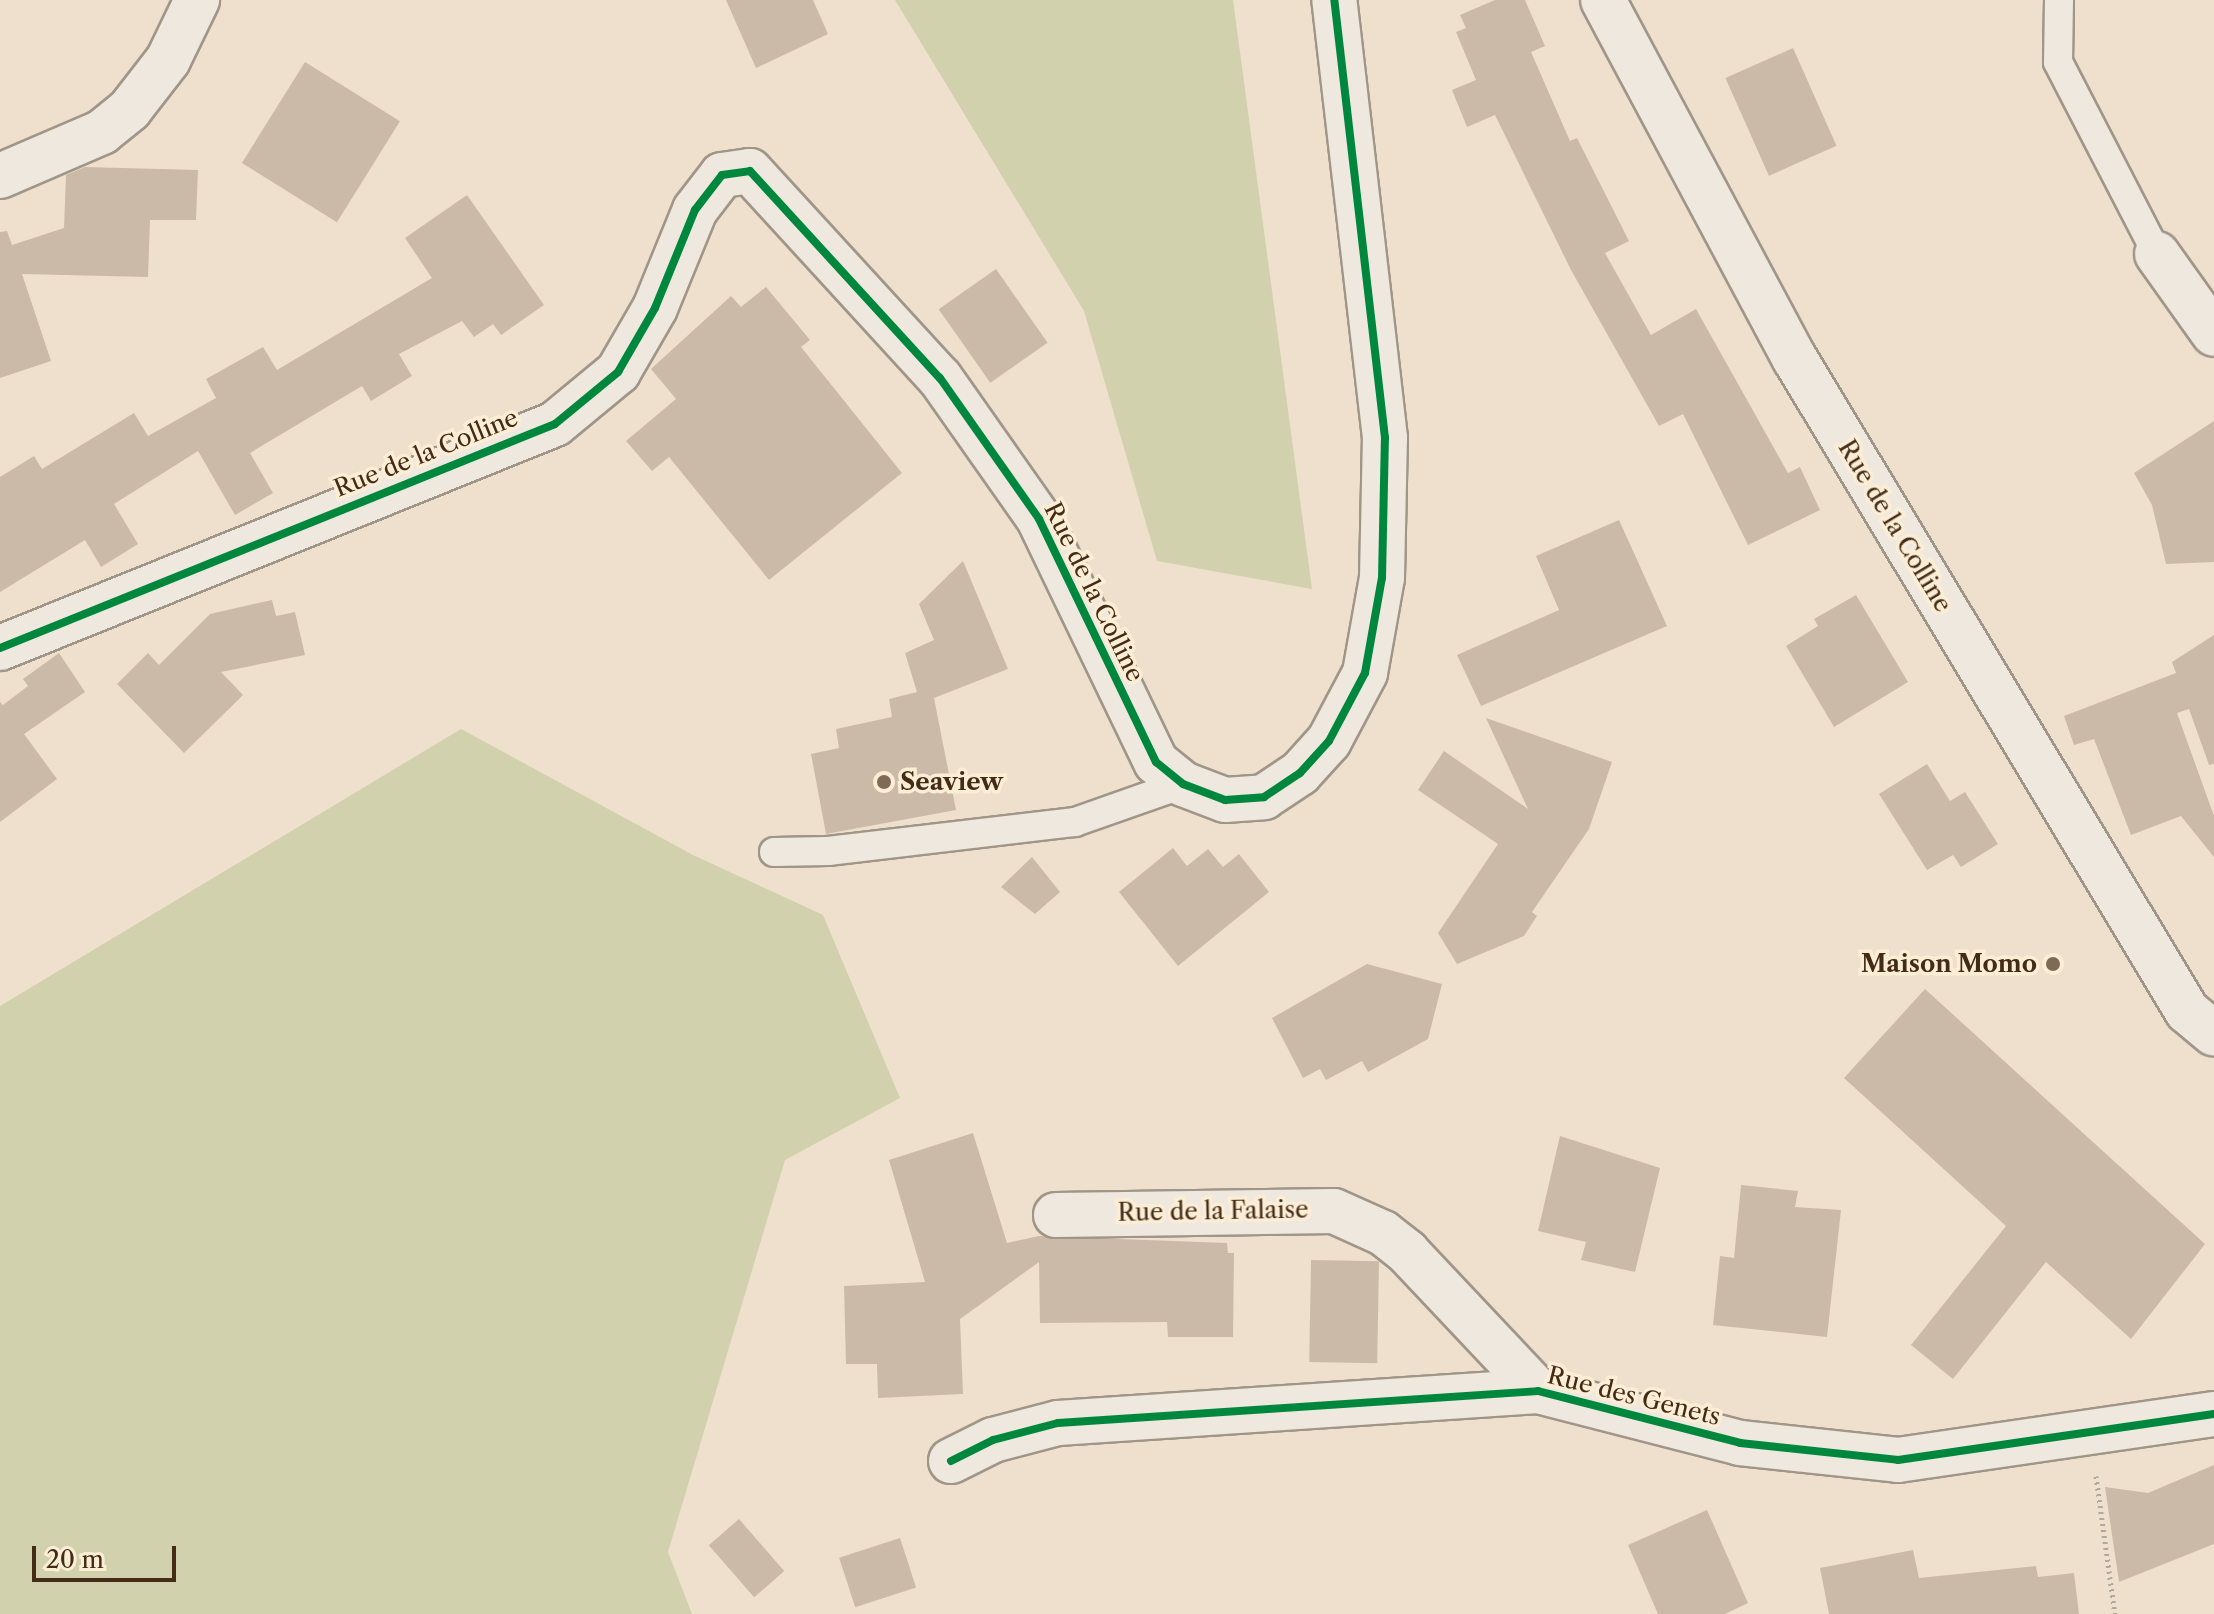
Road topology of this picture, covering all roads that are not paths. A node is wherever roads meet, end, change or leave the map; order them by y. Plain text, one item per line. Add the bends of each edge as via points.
1 (197, 0) edge
2 (1334, 0) edge
3 (1603, 0) edge
4 (2059, 0) edge
5 (0, 176) edge
6 (2157, 254) joint
7 (2214, 334) edge
8 (0, 648) edge
9 (1183, 784) junction
10 (774, 852) dead end
11 (2214, 1034) edge
12 (1056, 1215) dead end
13 (1538, 1391) junction
14 (2214, 1414) edge
15 (951, 1461) dead end

1 - 5 street via 168,60 130,109 102,132
2 - 9 street, Rue de la Colline via 1385,438 1382,578 1365,673 1329,741 1300,773 1264,797 1225,800
3 - 11 street, Rue de la Colline via 1803,373 2187,1011
4 - 6 lane via 2058,62
6 - 7 street
8 - 9 street, Rue de la Colline via 555,424 618,372 655,308 695,210 722,175 750,171 940,378 1039,519 1156,762
9 - 10 lane via 1075,822 828,851
12 - 13 street, Rue de la Falaise via 1334,1211 1383,1233 1407,1252
13 - 14 street, Rue des Genets via 1740,1443 1898,1460
13 - 15 street, Rue des Genets via 1058,1423 993,1440

